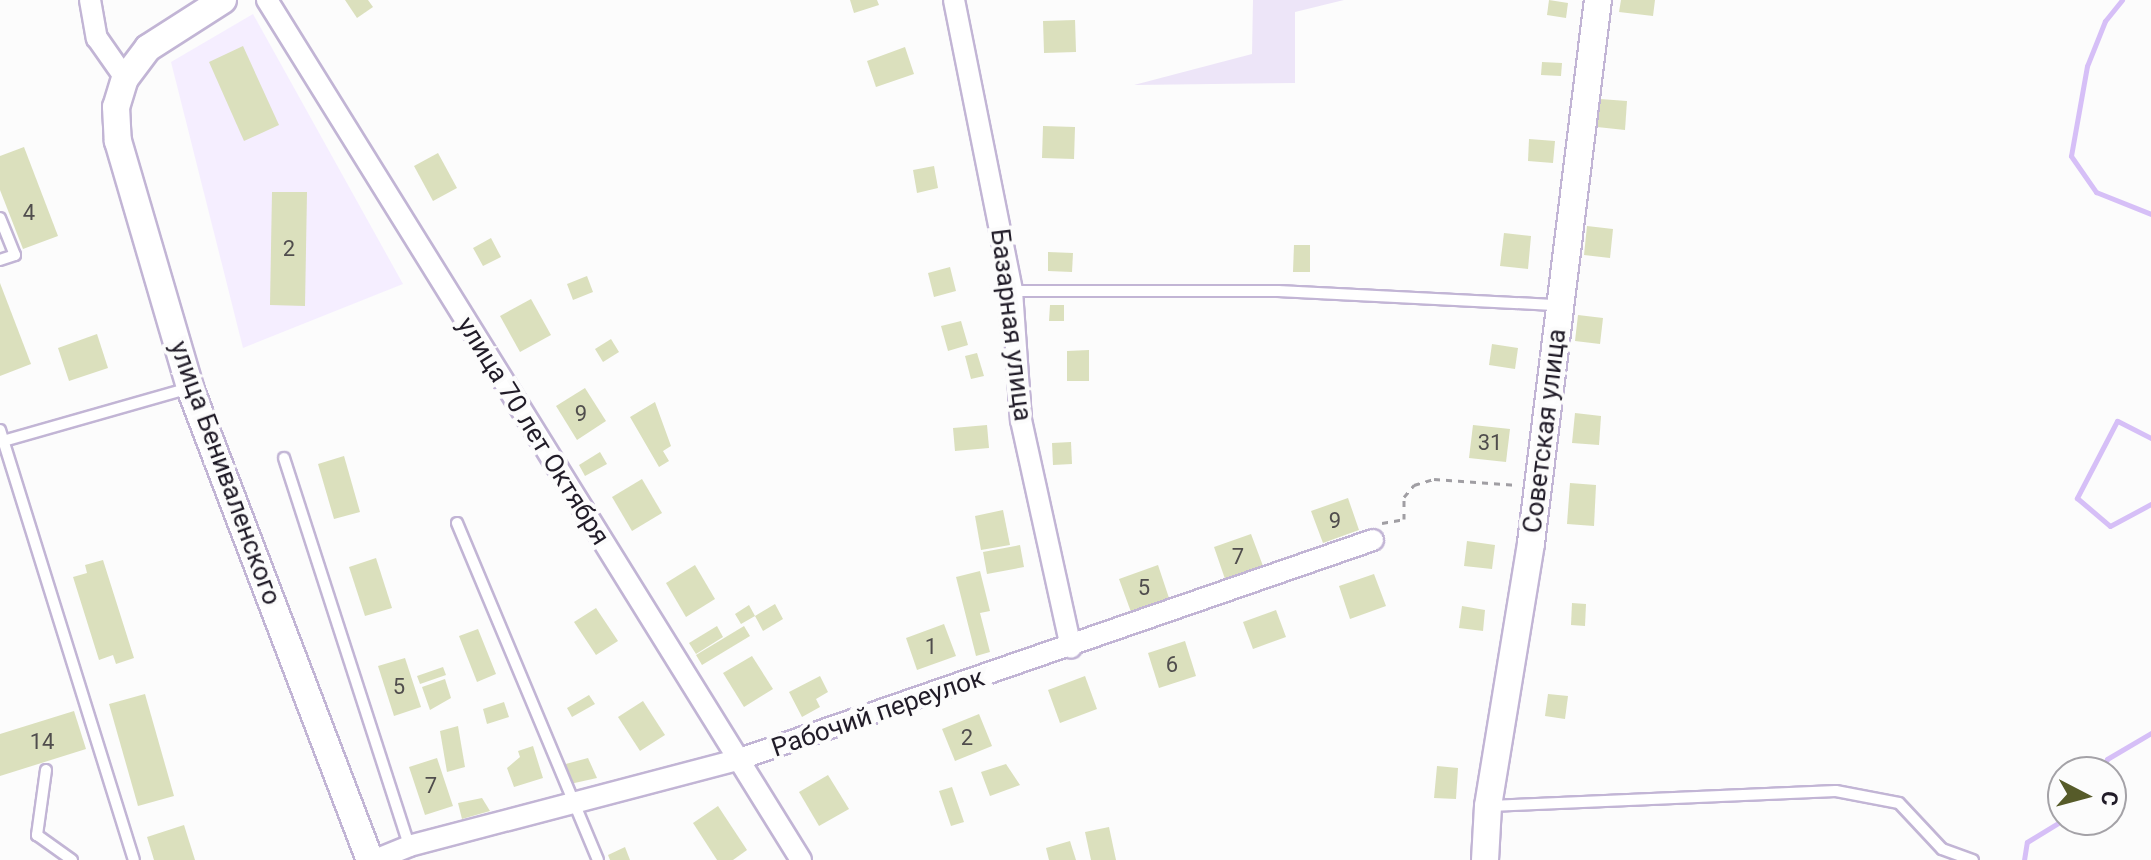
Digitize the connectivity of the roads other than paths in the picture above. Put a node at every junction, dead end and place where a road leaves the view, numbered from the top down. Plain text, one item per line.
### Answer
1 (90, 0) edge
2 (223, 0) edge
3 (267, 0) edge
4 (954, 0) edge
5 (1598, 0) edge
6 (125, 78) junction
7 (0, 218) edge
8 (0, 260) edge
9 (1012, 291) junction
10 (1561, 305) junction
11 (190, 388) junction
12 (1, 438) edge
13 (284, 458) dead end
14 (457, 523) dead end
15 (1373, 540) road end
16 (1071, 648) junction
17 (737, 760) junction
18 (46, 770) dead end
19 (574, 803) junction
20 (1488, 806) junction
21 (409, 846) junction
22 (72, 860) edge
23 (134, 860) edge
24 (372, 860) edge
25 (598, 860) edge
26 (801, 860) edge
27 (1485, 860) edge
28 (1973, 860) edge

1 - 6 street
2 - 6 street
3 - 17 street, улица 70 лет Октября
4 - 9 street, Базарная улица
5 - 10 street, Советская улица
6 - 11 street, улица Бениваленского
7 - 8 lane
9 - 10 lane
9 - 16 street, Базарная улица
10 - 20 street, Советская улица
11 - 12 lane
11 - 24 street, улица Бениваленского
12 - 23 lane
13 - 21 lane
14 - 19 lane
15 - 16 street, Рабочий переулок
16 - 17 street, Рабочий переулок
17 - 19 street, Рабочий переулок
17 - 26 street, улица 70 лет Октября
18 - 22 lane
19 - 21 street, Рабочий переулок
19 - 25 lane
20 - 27 street, Советская улица
20 - 28 lane
21 - 24 street, Рабочий переулок

